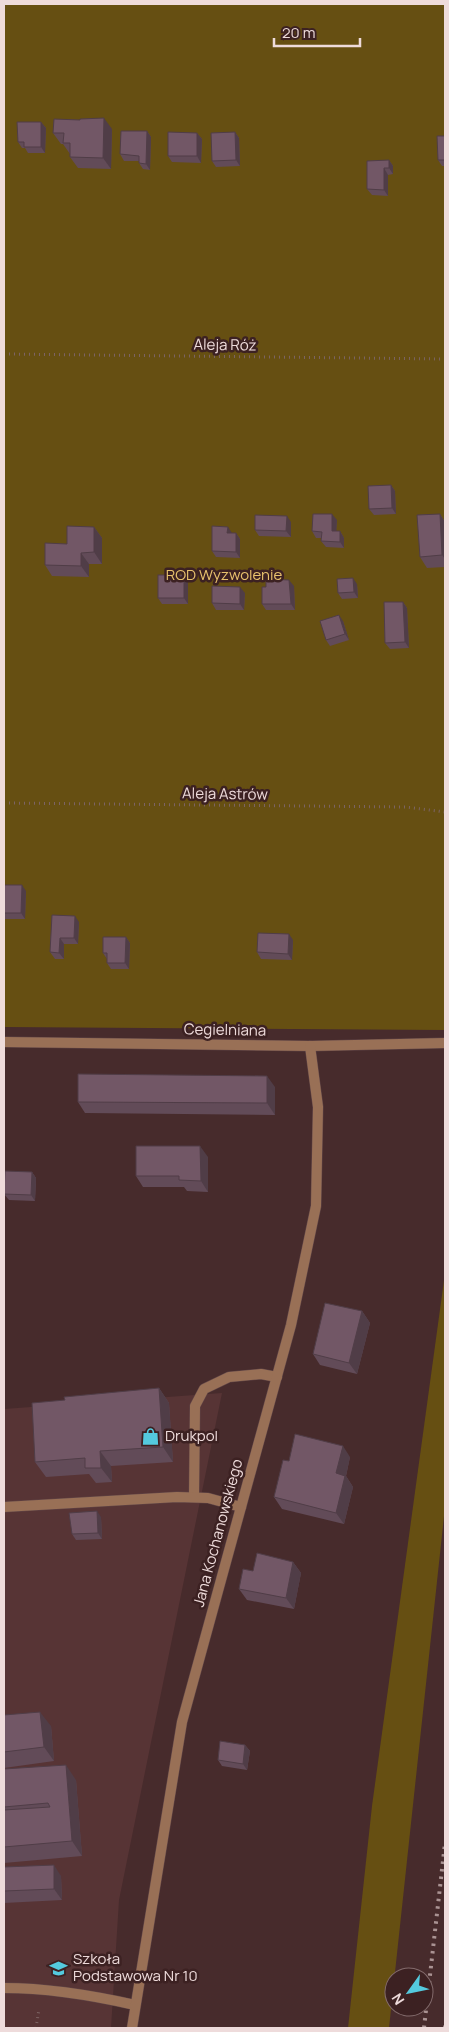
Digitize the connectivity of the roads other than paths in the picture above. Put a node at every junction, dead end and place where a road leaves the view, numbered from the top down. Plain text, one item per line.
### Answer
1 (4, 1042) edge
2 (445, 1043) edge
3 (310, 1046) junction
4 (277, 1377) junction
5 (194, 1498) junction
6 (4, 1507) edge
7 (241, 1507) junction
8 (4, 1988) edge
9 (136, 2005) junction
10 (132, 2028) edge

1 - 3 street, Cegielniana
2 - 3 street, Cegielniana
3 - 4 street, Jana Kochanowskiego
4 - 5 street
4 - 7 street, Jana Kochanowskiego
5 - 6 street
5 - 7 street
7 - 9 street, Jana Kochanowskiego
8 - 9 street
9 - 10 street, Jana Kochanowskiego

